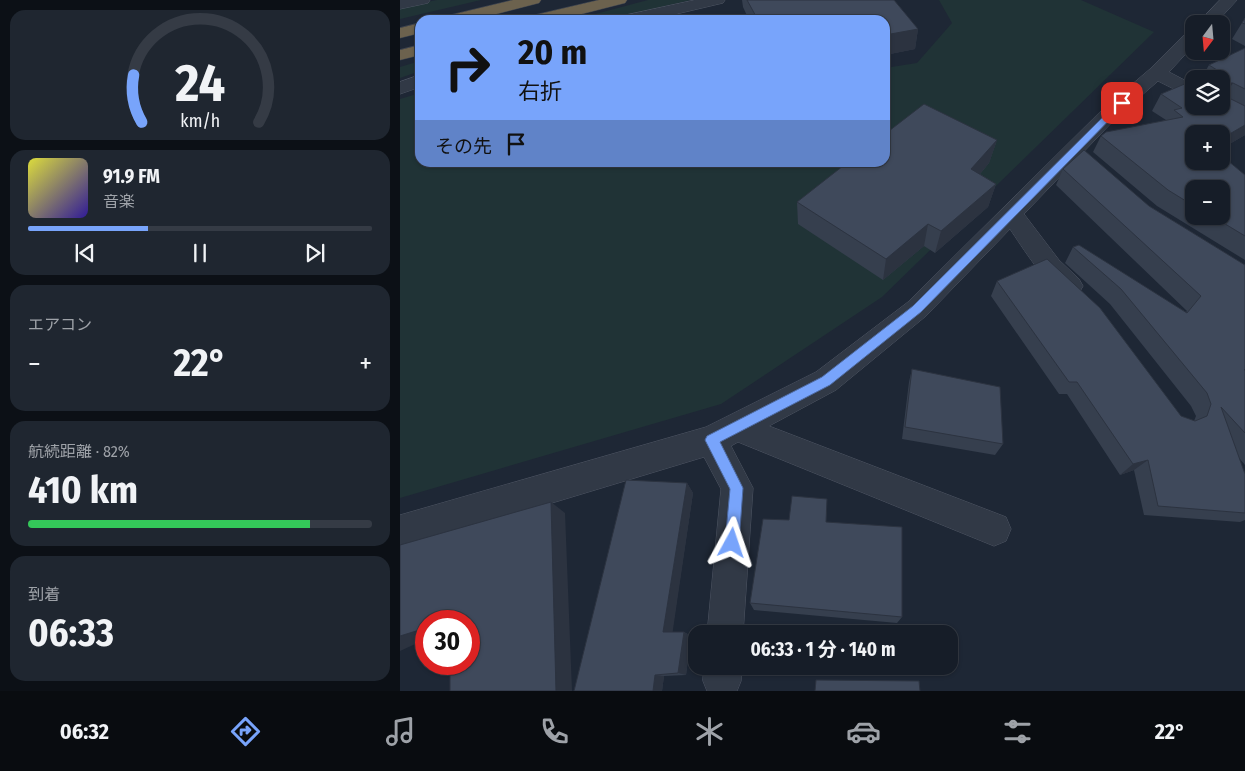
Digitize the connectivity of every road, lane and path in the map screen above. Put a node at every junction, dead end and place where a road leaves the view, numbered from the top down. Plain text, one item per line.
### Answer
1 (422, 0) edge
2 (533, 0) edge
3 (619, 0) edge
4 (717, 0) edge
5 (1229, 0) edge
6 (400, 4) edge
7 (473, 15) edge
8 (557, 15) edge
9 (650, 15) edge
10 (1214, 15) edge
11 (415, 29) edge
12 (400, 33) edge
13 (1185, 44) edge
14 (415, 51) edge
15 (400, 55) edge
16 (1157, 73) junction
17 (415, 83) edge
18 (400, 88) edge
19 (1185, 88) edge
20 (1011, 214) junction
21 (1085, 300) edge
22 (724, 434) junction
23 (994, 529) dead end
24 (400, 532) edge
25 (726, 625) edge

1 - 6 street
2 - 7 highway
3 - 8 highway
4 - 9 street
5 - 10 street
11 - 12 highway
13 - 16 street
14 - 15 highway
16 - 19 street
16 - 20 street
17 - 18 street
20 - 21 street
20 - 22 street
22 - 23 street
22 - 24 street
22 - 25 street

